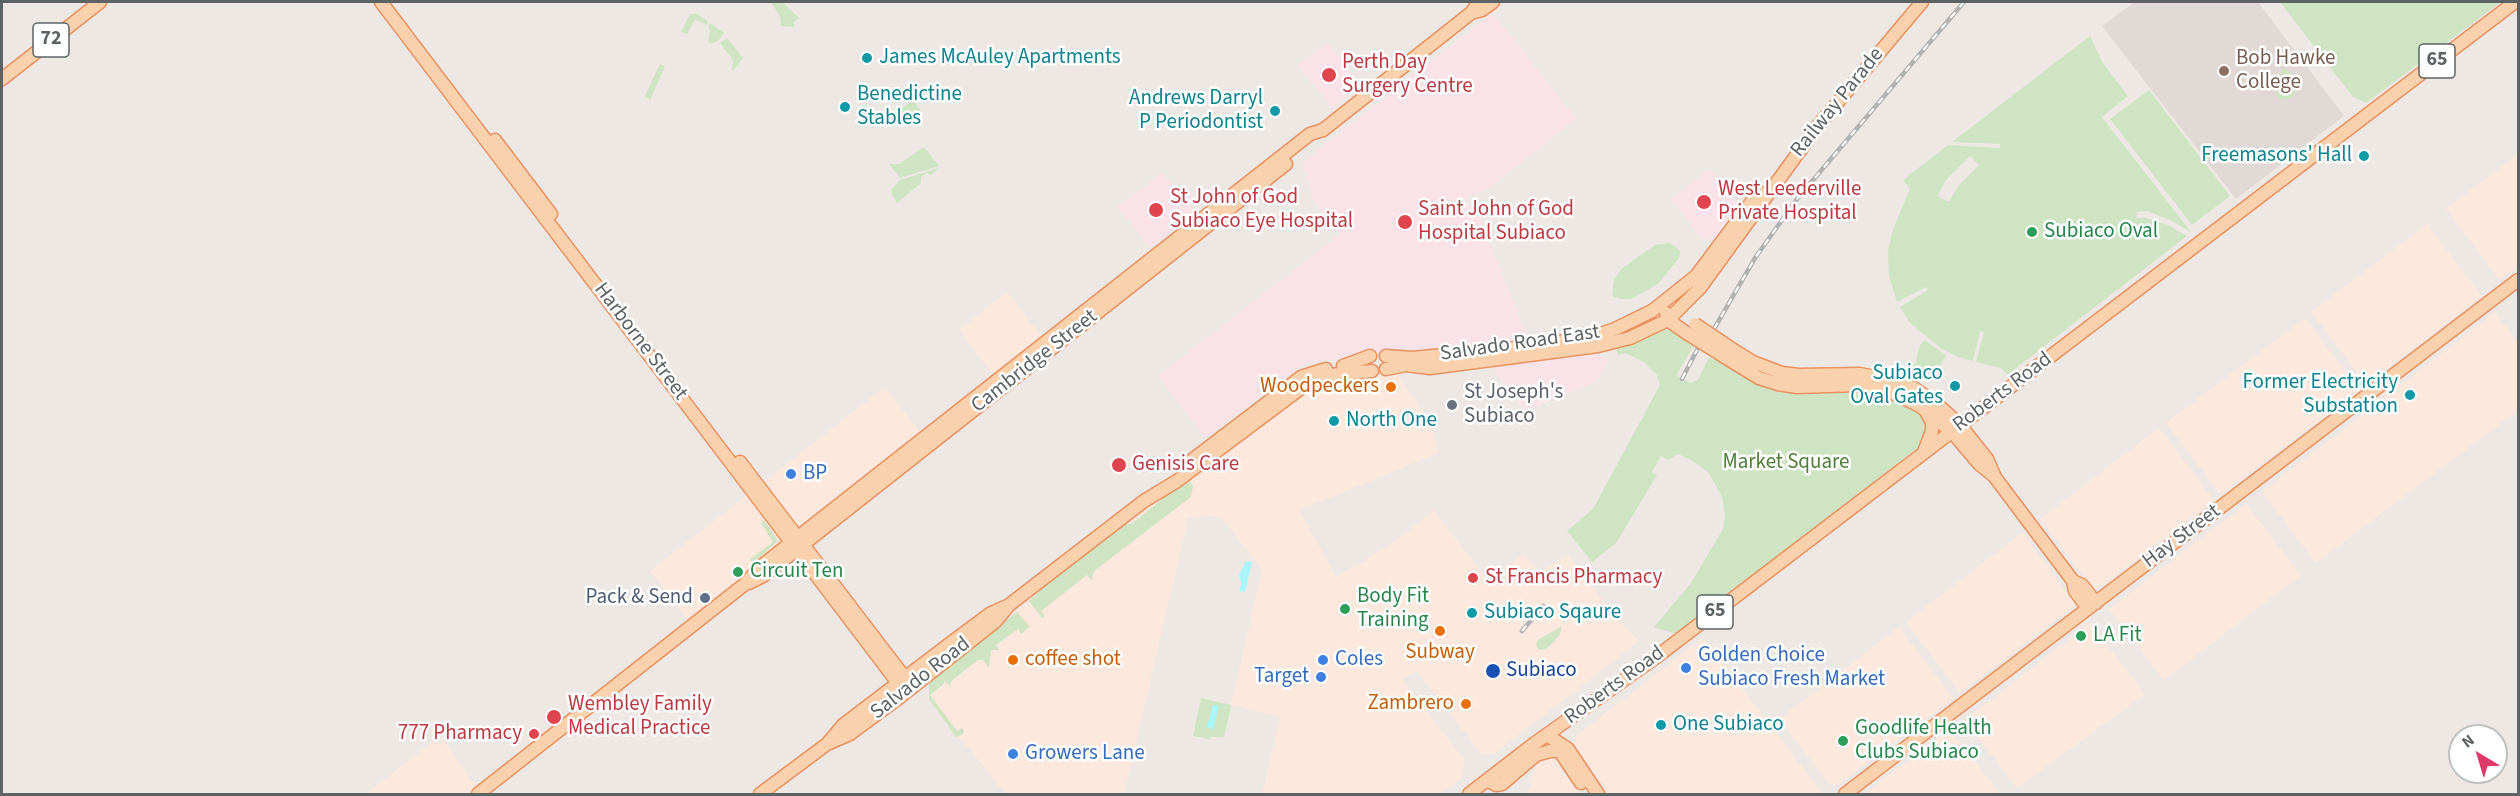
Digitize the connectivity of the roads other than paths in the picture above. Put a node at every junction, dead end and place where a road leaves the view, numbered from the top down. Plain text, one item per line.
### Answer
1 (100, 2) edge
2 (381, 2) edge
3 (390, 2) edge
4 (1479, 2) edge
5 (1493, 2) edge
6 (1912, 2) edge
7 (1922, 2) edge
8 (2515, 2) edge
9 (1471, 13) junction
10 (2, 79) edge
11 (1704, 266) joint
12 (2518, 280) edge
13 (1662, 304) junction
14 (1672, 316) junction
15 (1726, 352) junction
16 (1370, 357) junction
17 (1386, 362) junction
18 (1372, 370) junction
19 (1920, 406) junction
20 (1956, 429) junction
21 (1924, 453) junction
22 (1144, 501) junction
23 (797, 544) junction
24 (1008, 605) junction
25 (2092, 606) junction
26 (901, 681) junction
27 (1547, 735) junction
28 (827, 744) junction
29 (1560, 751) junction
30 (1487, 780) junction
31 (478, 795) edge
32 (760, 795) edge
33 (1469, 795) edge
34 (1590, 795) edge
35 (1598, 795) edge
36 (1845, 795) edge

1 - 10 main road, 72
2 - 23 main road, Harborne Street
3 - 23 main road, Harborne Street
4 - 9 main road, Cambridge Street
5 - 9 main road, Cambridge Street
6 - 11 main road, Railway Parade
7 - 14 main road, Railway Parade
8 - 20 main road, Roberts Road / 65
9 - 23 main road, Cambridge Street
11 - 13 main road, Salvado Road East
12 - 25 main road, Hay Street
13 - 14 main road
13 - 17 main road, Salvado Road East
14 - 15 main road, bridge
14 - 17 main road, Salvado Road East
15 - 19 main road
15 - 20 main road
16 - 17 main road
16 - 18 main road
16 - 22 main road
17 - 18 main road
18 - 22 main road
19 - 20 main road
19 - 21 main road
20 - 21 main road, Roberts Road / 65
20 - 25 main road
21 - 27 main road, Roberts Road / 65
22 - 24 main road, Salvado Road
23 - 26 main road, Harborne Street
23 - 31 main road, Cambridge Street
24 - 26 main road, Salvado Road
24 - 28 main road, Salvado Road
25 - 36 main road, Hay Street
26 - 28 main road, Salvado Road
27 - 29 main road
27 - 30 main road, Roberts Road / 65
27 - 35 main road
28 - 32 main road, Salvado Road
29 - 30 main road
29 - 34 main road
30 - 33 main road, Roberts Road

